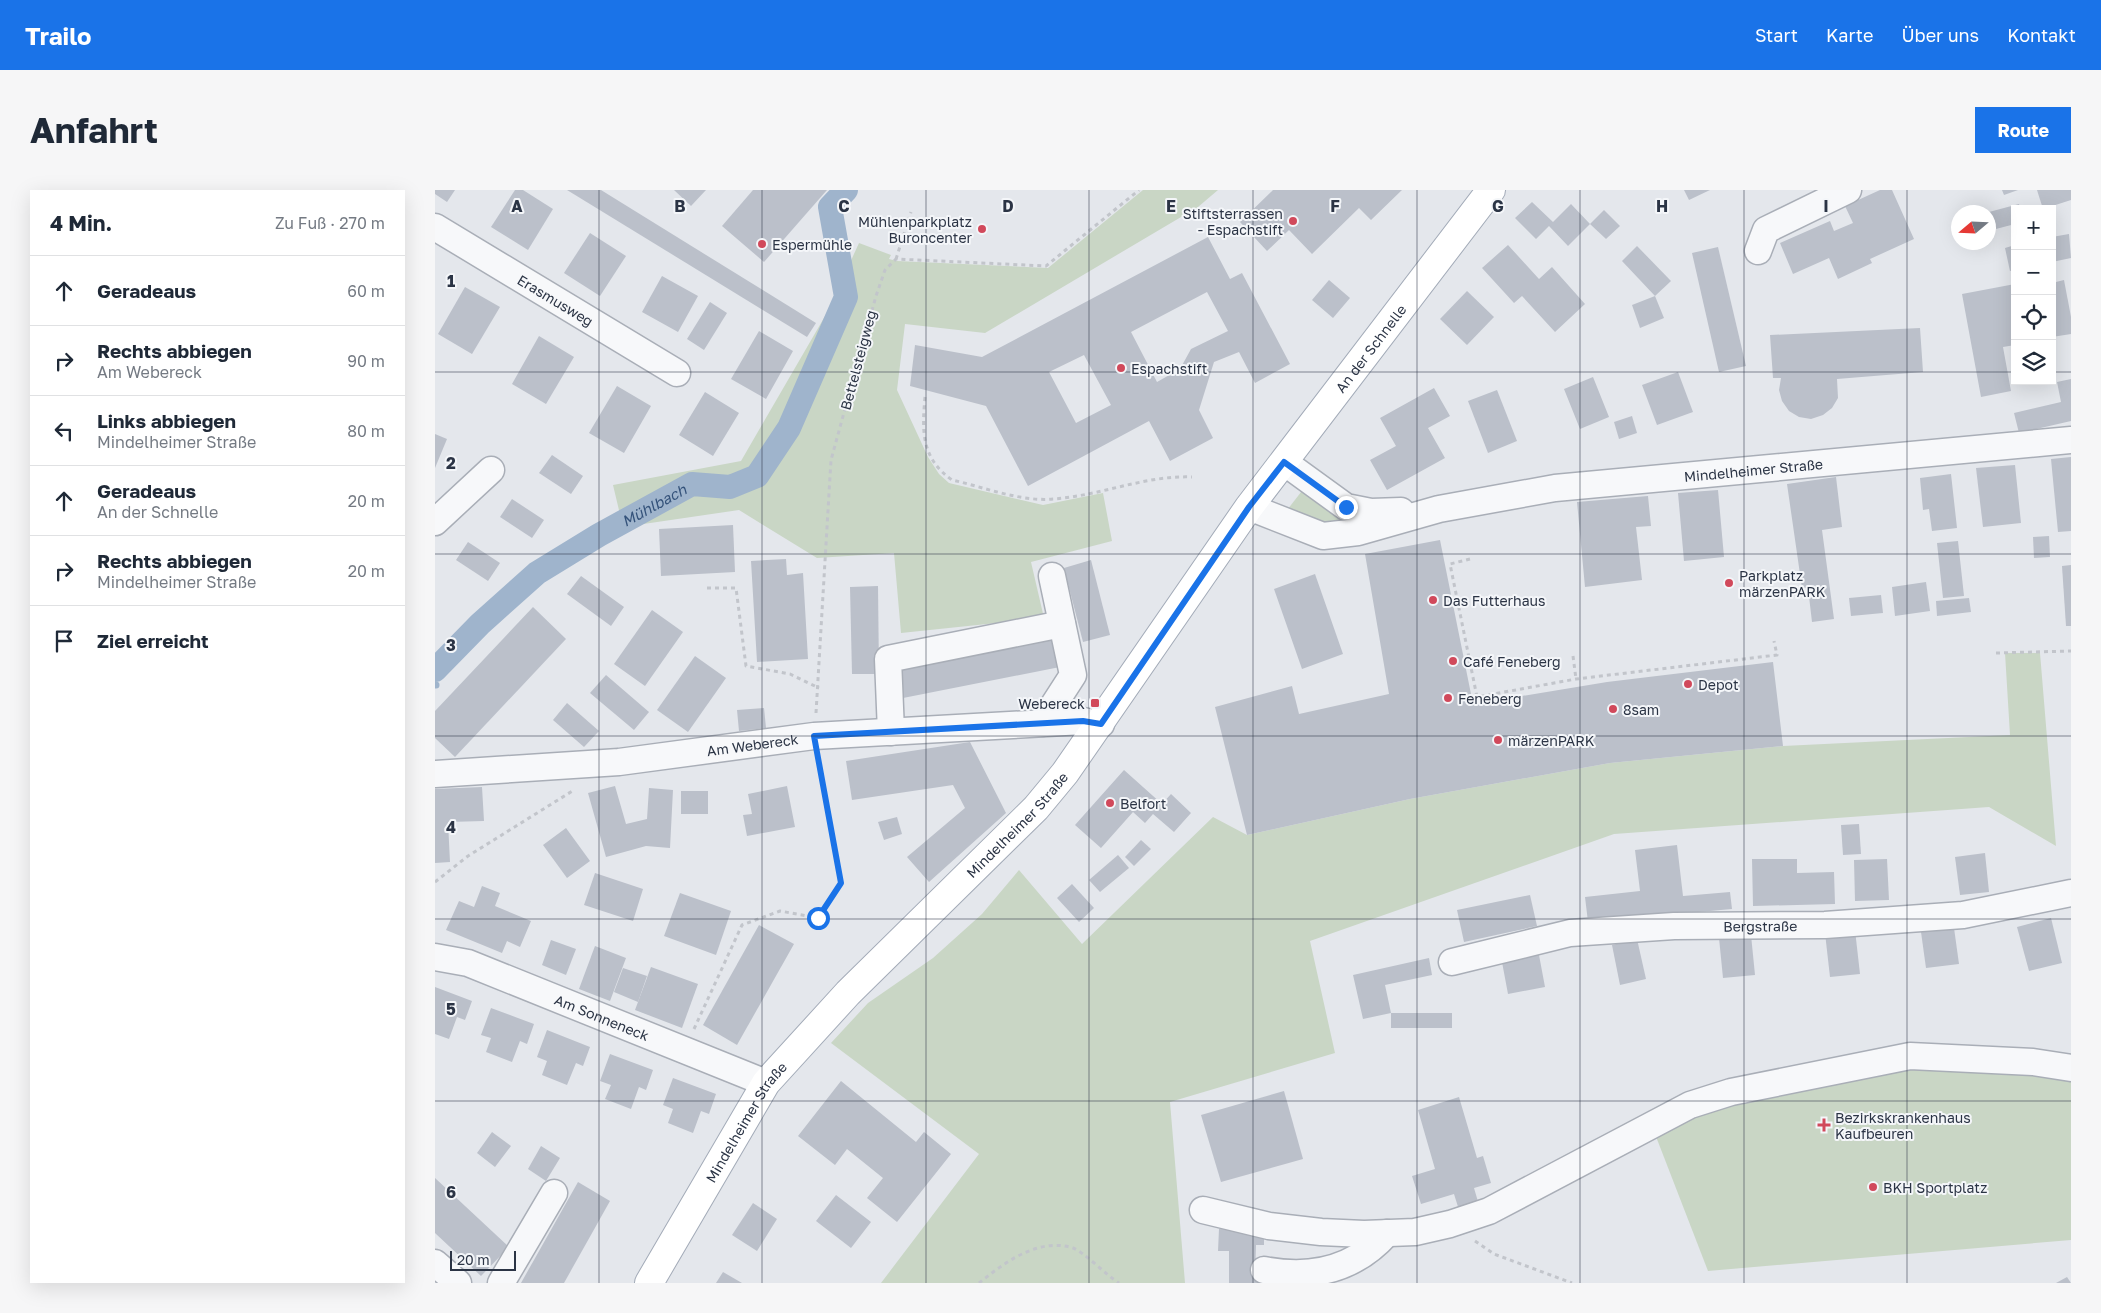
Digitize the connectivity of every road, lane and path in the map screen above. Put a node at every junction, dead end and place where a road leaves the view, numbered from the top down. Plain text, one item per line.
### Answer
1 (1139, 190) edge
2 (1491, 190) edge
3 (1848, 190) edge
4 (911, 212) dead end
5 (435, 227) edge
6 (1758, 251) dead end
7 (896, 259) junction
8 (677, 373) dead end
9 (925, 397) dead end
10 (2071, 440) edge
11 (1284, 462) junction
12 (491, 470) dead end
13 (1193, 477) dead end
14 (1249, 507) junction
15 (1439, 509) junction
16 (435, 522) edge
17 (1470, 559) dead end
18 (1052, 576) dead end
19 (707, 588) dead end
20 (1062, 624) junction
21 (1775, 641) dead end
22 (2071, 651) edge
23 (1996, 652) dead end
24 (1573, 656) dead end
25 (1576, 679) junction
26 (819, 688) junction
27 (1042, 723) junction
28 (1101, 724) junction
29 (891, 732) junction
30 (814, 736) junction
31 (435, 774) edge
32 (579, 787) dead end
33 (435, 882) edge
34 (2071, 893) edge
35 (435, 957) edge
36 (1453, 962) dead end
37 (684, 1051) junction
38 (2071, 1068) edge
39 (766, 1083) junction
40 (554, 1193) dead end
41 (1203, 1210) dead end
42 (1461, 1220) junction
43 (1387, 1233) junction
44 (435, 1263) edge
45 (1264, 1270) dead end
46 (458, 1283) edge
47 (501, 1283) edge
48 (649, 1283) edge
49 (979, 1283) edge
50 (1119, 1283) edge
51 (1572, 1283) edge

1 - 7 path
2 - 11 main road, An der Schnelle
3 - 6 street
4 - 7 path, Bettelsteigweg
5 - 8 street, Erasmusweg
7 - 26 path, Bettelsteigweg
9 - 13 path
10 - 15 street, Mindelheimer Straße
11 - 14 main road, An der Schnelle
11 - 15 street, Mindelheimer Straße
12 - 16 street
14 - 15 street, Mindelheimer Straße
14 - 28 main road, Mindelheimer Straße
17 - 25 path
18 - 20 street
19 - 26 path
20 - 27 street
20 - 29 street
21 - 25 path
22 - 23 path
24 - 25 path
26 - 30 path, Bettelsteigweg
27 - 28 street, Am Webereck
27 - 29 street, Am Webereck
28 - 39 main road, Mindelheimer Straße
29 - 30 street, Am Webereck
30 - 31 street, Am Webereck
30 - 37 path, Bettelsteigweg
32 - 33 path
34 - 36 street, Bergstraße
35 - 37 street, Am Sonneneck
37 - 39 street, Am Sonneneck
38 - 42 street
39 - 48 main road, Mindelheimer Straße
40 - 47 street
41 - 43 street
42 - 43 street
42 - 51 path
43 - 45 street
44 - 46 street
49 - 50 path

